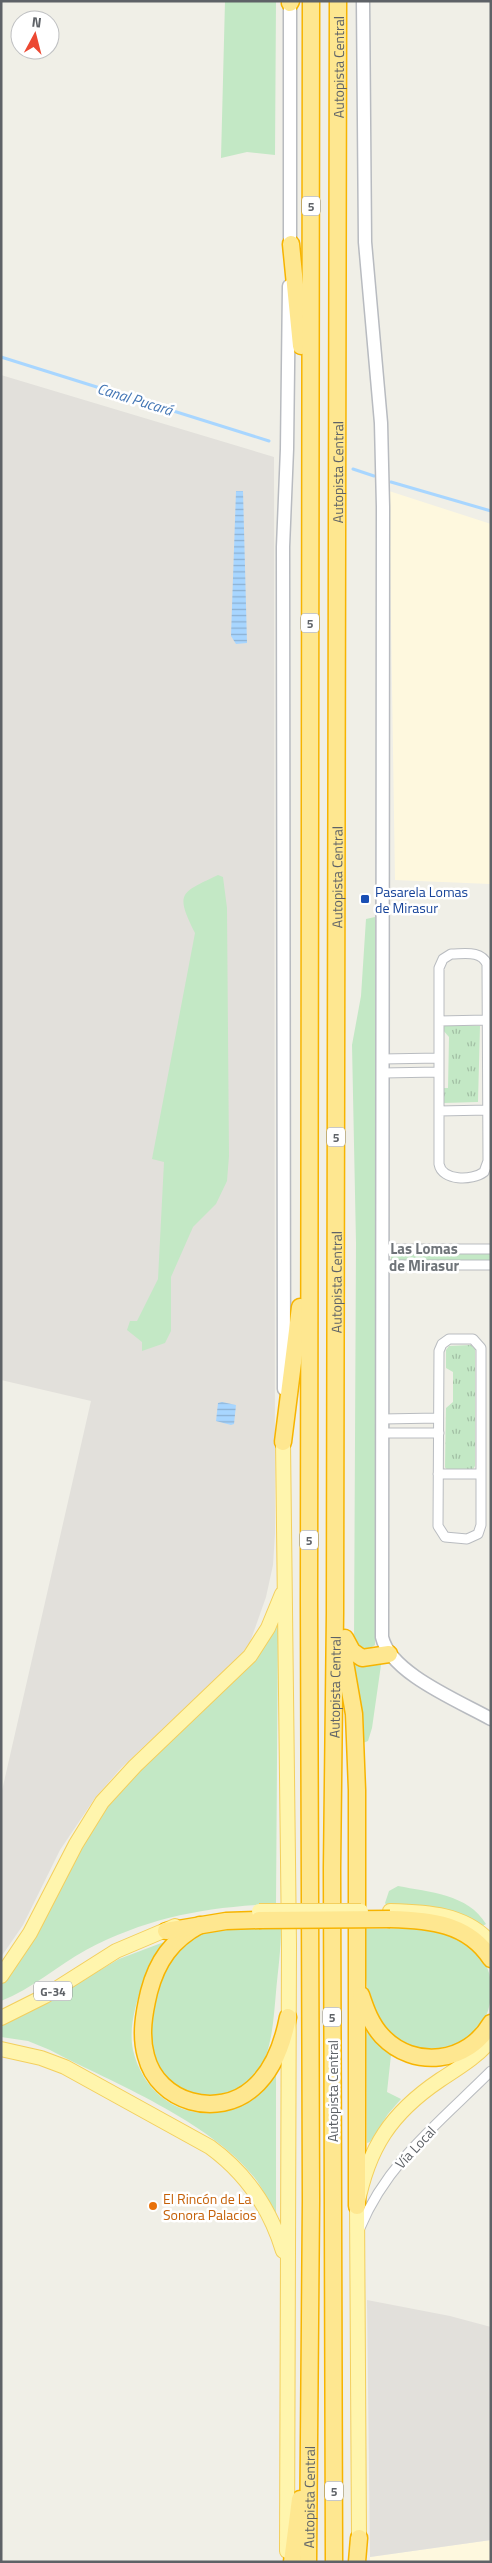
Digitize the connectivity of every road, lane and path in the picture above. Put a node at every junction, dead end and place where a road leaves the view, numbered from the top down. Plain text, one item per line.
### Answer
1 (311, 1) edge
2 (338, 1) edge
3 (363, 1) edge
4 (291, 2) edge
5 (291, 244) junction
6 (311, 412) junction
7 (487, 1020) junction
8 (439, 1021) junction
9 (382, 1058) junction
10 (439, 1058) junction
11 (439, 1072) junction
12 (382, 1073) junction
13 (488, 1110) junction
14 (439, 1111) junction
15 (310, 1212) junction
16 (383, 1248) junction
17 (491, 1249) edge
18 (491, 1265) edge
19 (382, 1266) junction
20 (438, 1418) junction
21 (382, 1419) junction
22 (382, 1433) junction
23 (439, 1433) junction
24 (283, 1442) junction
25 (438, 1474) junction
26 (481, 1474) junction
27 (285, 1581) junction
28 (335, 1614) junction
29 (389, 1654) junction
30 (491, 1719) edge
31 (259, 1915) junction
32 (390, 1915) junction
33 (200, 1925) junction
34 (166, 1931) junction
35 (491, 1943) edge
36 (491, 1959) edge
37 (1, 1976) edge
38 (358, 1981) junction
39 (288, 2017) junction
40 (1, 2018) edge
41 (491, 2023) edge
42 (491, 2040) edge
43 (1, 2049) edge
44 (491, 2071) edge
45 (357, 2206) junction
46 (357, 2235) junction
47 (288, 2266) junction
48 (308, 2435) junction
49 (359, 2538) joint
50 (287, 2562) edge
51 (292, 2562) edge
52 (308, 2562) edge
53 (334, 2562) edge
54 (358, 2562) edge

1 - 6 highway, Autopista Central / 5
2 - 28 highway, Autopista Central / 5
3 - 9 street
4 - 5 street
5 - 6 highway
5 - 24 street
6 - 15 highway, Autopista Central / 5
7 - 8 street
7 - 8 street
7 - 13 street
8 - 10 street
9 - 10 street
9 - 12 street
10 - 11 street
11 - 12 street
11 - 14 street
12 - 16 street
13 - 14 street
13 - 14 street
15 - 24 highway
15 - 48 highway, Autopista Central / 5
16 - 17 street
16 - 19 street
18 - 19 street
19 - 21 street
20 - 21 street
20 - 23 street
20 - 26 street
21 - 22 street
22 - 23 street
22 - 29 street
23 - 25 street
24 - 27 main road
25 - 26 street
25 - 26 street
27 - 37 main road
27 - 39 main road
28 - 29 highway
28 - 38 highway
28 - 53 highway, Autopista Central / 5
29 - 30 street
31 - 32 highway, bridge
31 - 33 highway
31 - 34 main road
32 - 35 main road
32 - 36 highway
33 - 34 highway
33 - 39 highway
34 - 40 main road, G-34
38 - 41 highway
38 - 45 highway
39 - 47 main road
42 - 45 main road
43 - 47 main road
44 - 46 street, Vía Local
45 - 46 main road
46 - 49 main road
47 - 50 main road
48 - 51 highway
48 - 52 highway, Autopista Central / 5
49 - 54 highway

